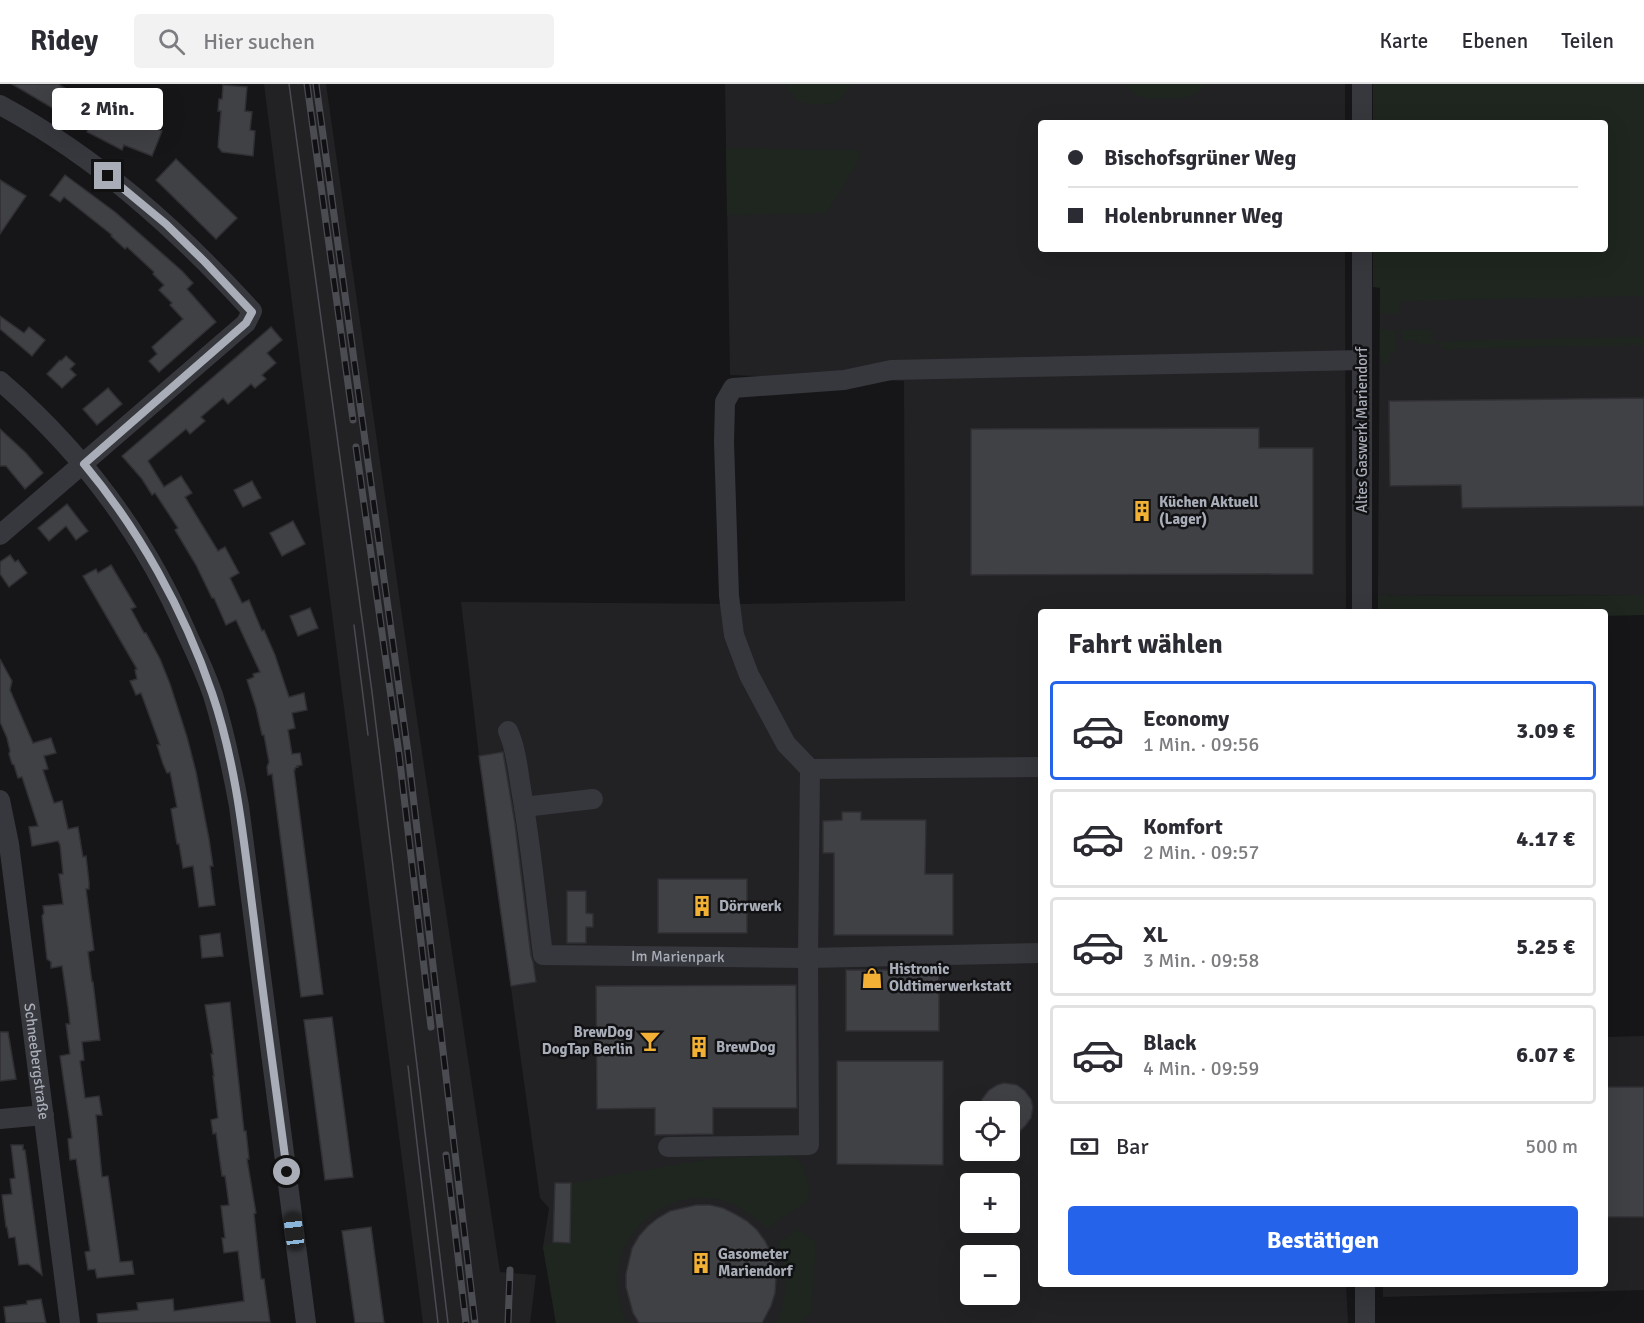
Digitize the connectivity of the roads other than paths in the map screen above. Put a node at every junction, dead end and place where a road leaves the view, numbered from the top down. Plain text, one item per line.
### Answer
1 (1362, 84) edge
2 (0, 105) edge
3 (1362, 120) edge
4 (1362, 252) edge
5 (1362, 360) junction
6 (0, 381) edge
7 (84, 464) junction
8 (0, 535) edge
9 (1362, 609) edge
10 (508, 731) dead end
11 (1038, 767) edge
12 (810, 769) junction
13 (593, 799) dead end
14 (0, 800) edge
15 (524, 807) junction
16 (1038, 953) edge
17 (808, 963) junction
18 (44, 1115) junction
19 (0, 1119) edge
20 (668, 1147) dead end
21 (1365, 1287) edge
22 (70, 1323) edge
23 (306, 1323) edge
24 (1365, 1323) edge

1 - 3 street
2 - 7 street
4 - 5 street, Altes Gaswerk Mariendorf
5 - 9 street, Altes Gaswerk Mariendorf
5 - 12 street
6 - 7 street
7 - 8 street
7 - 23 street
10 - 15 street, Im Marienpark
11 - 12 street
12 - 17 street
13 - 15 street
14 - 18 street, Schneebergstraße
15 - 17 street, Im Marienpark
16 - 17 street, Im Marienpark
17 - 20 street
18 - 19 street
18 - 22 street, Schneebergstraße
21 - 24 street

